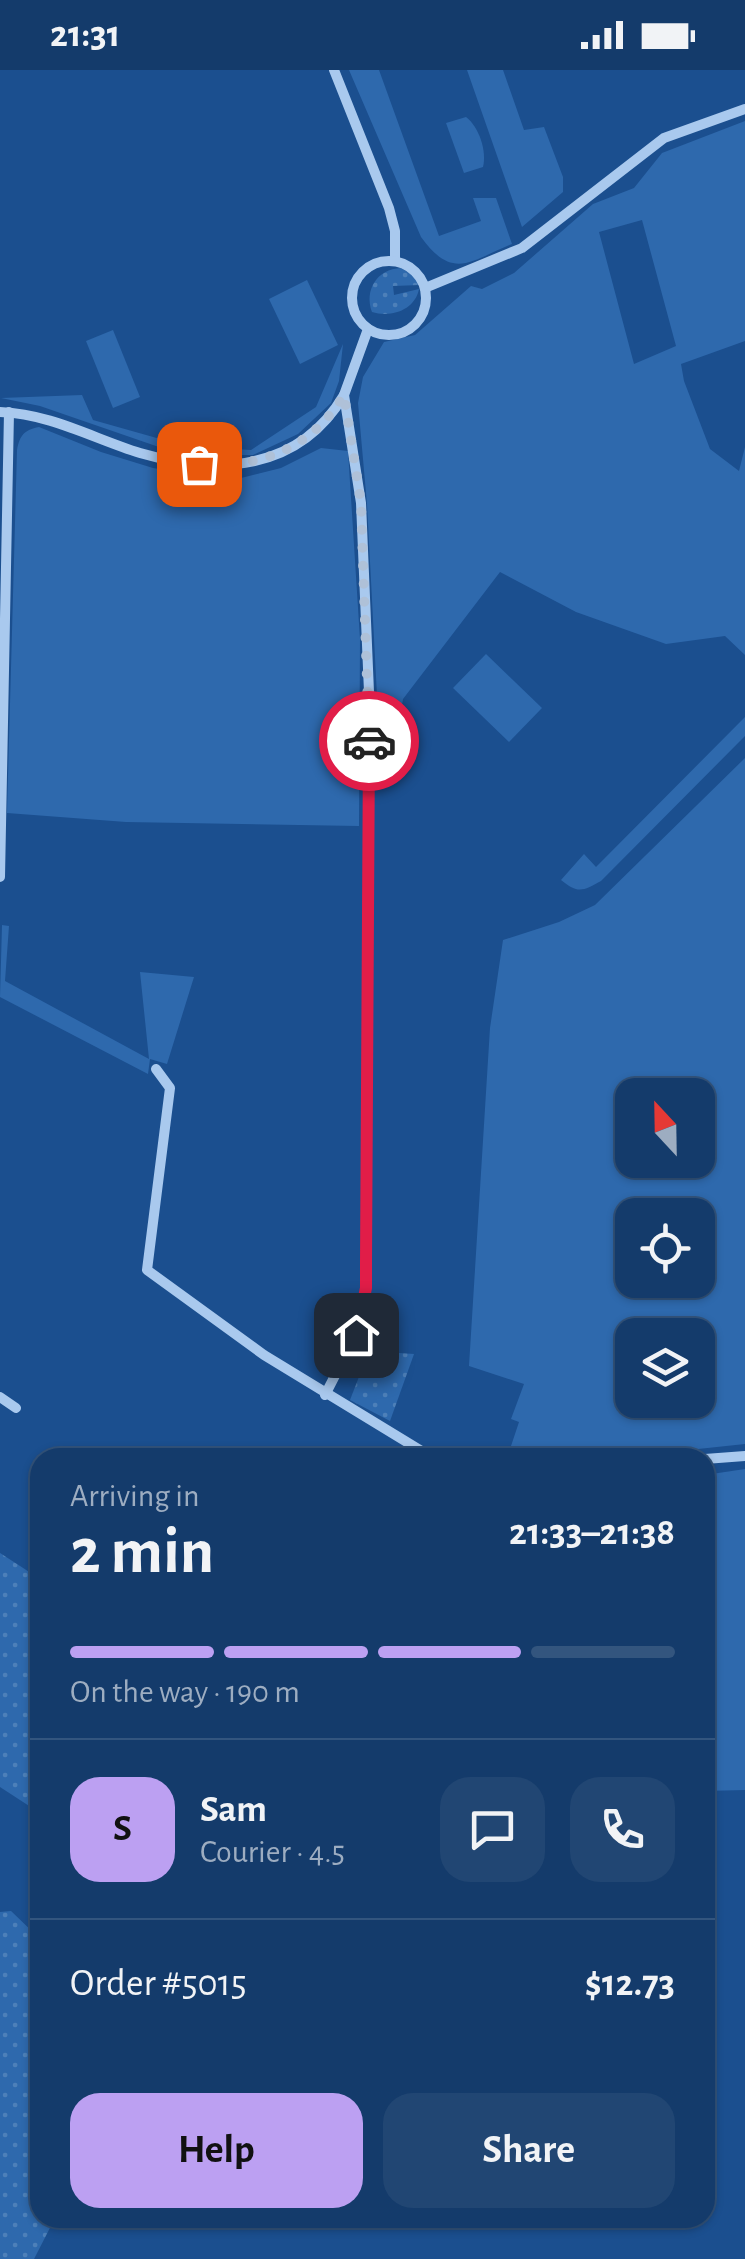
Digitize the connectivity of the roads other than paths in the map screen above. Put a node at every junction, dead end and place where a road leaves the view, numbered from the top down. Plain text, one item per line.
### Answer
1 (334, 70) edge
2 (745, 109) edge
3 (395, 261) junction
4 (425, 288) junction
5 (368, 329) junction
6 (344, 395) junction
7 (4, 412) edge
8 (0, 878) edge
9 (156, 1069) dead end
10 (325, 1395) junction
11 (0, 1398) edge
12 (16, 1408) dead end
13 (416, 1448) edge
14 (745, 1456) edge
15 (715, 1458) edge

1 - 3 street
2 - 4 street
3 - 4 street
3 - 5 street
4 - 5 street
5 - 6 street
6 - 7 street
6 - 10 street
7 - 8 street
9 - 10 street
10 - 13 street
11 - 12 street
14 - 15 street

